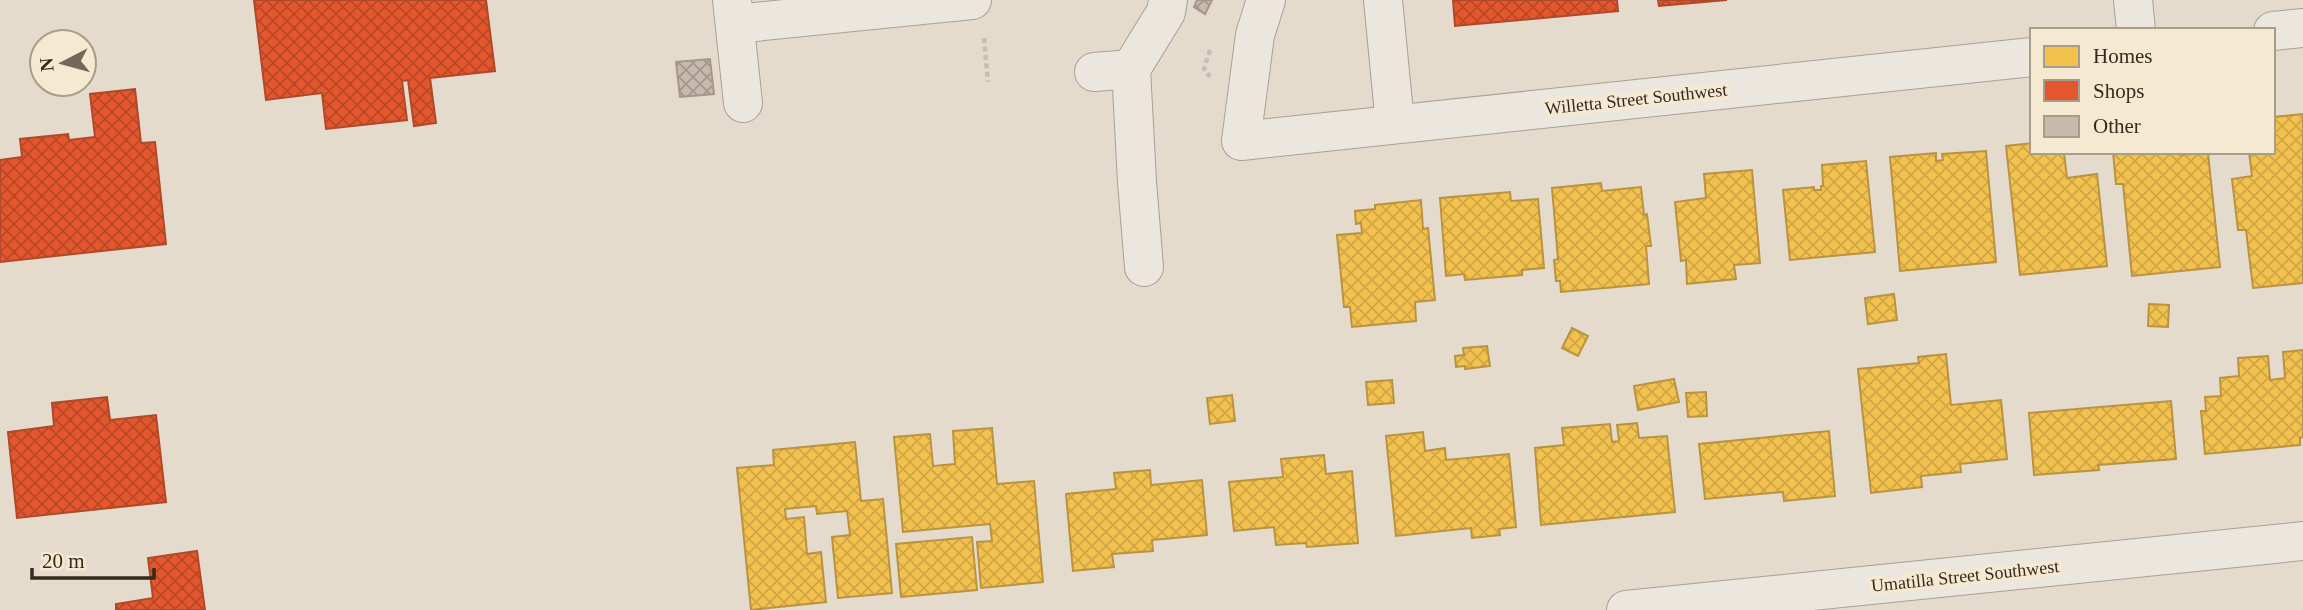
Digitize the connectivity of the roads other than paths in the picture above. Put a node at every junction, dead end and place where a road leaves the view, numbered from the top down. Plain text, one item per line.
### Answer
1 (1168, 0) edge
2 (1266, 0) edge
3 (1384, 0) edge
4 (2133, 0) edge
5 (734, 12) edge
6 (978, 17) edge
7 (2136, 28) edge
8 (2303, 28) edge
9 (2275, 32) edge
10 (2030, 57) edge
11 (743, 103) dead end
12 (1395, 124) junction
13 (1144, 267) dead end
14 (2303, 541) edge
15 (1922, 596) edge
16 (1635, 610) edge

1 - 13 street
2 - 12 street, Willetta Street Southwest
3 - 12 street
4 - 7 street
5 - 6 street
5 - 11 street
8 - 9 street
10 - 12 street, Willetta Street Southwest
14 - 15 street, Umatilla Street Southwest
15 - 16 street, Umatilla Street Southwest

